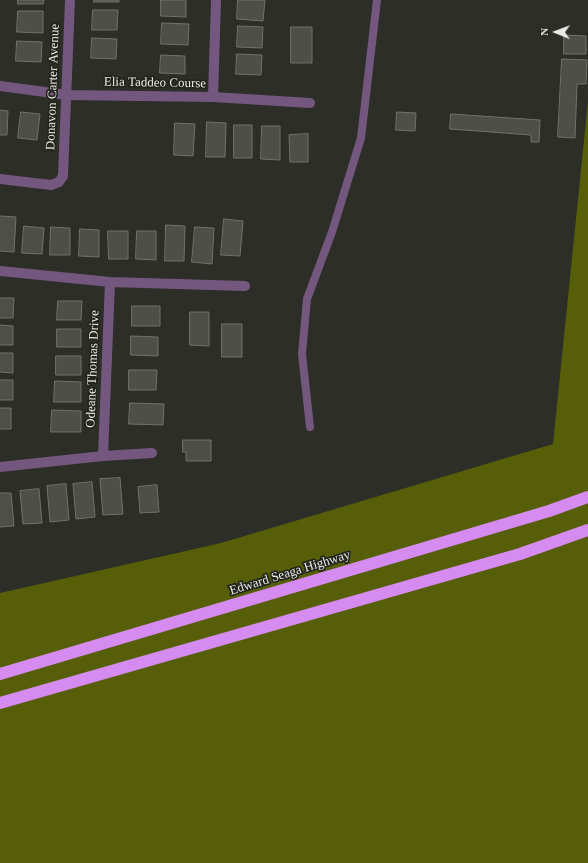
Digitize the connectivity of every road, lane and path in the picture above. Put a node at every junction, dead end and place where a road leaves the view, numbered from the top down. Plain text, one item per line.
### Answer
1 (70, 0) edge
2 (216, 0) edge
3 (377, 0) edge
4 (0, 86) edge
5 (67, 95) junction
6 (213, 97) junction
7 (310, 103) dead end
8 (0, 179) edge
9 (0, 271) edge
10 (110, 282) junction
11 (245, 286) dead end
12 (310, 427) dead end
13 (152, 453) dead end
14 (103, 456) junction
15 (0, 467) edge
16 (588, 497) edge
17 (588, 530) edge
18 (0, 674) edge
19 (0, 703) edge

1 - 5 street, Donavon Carter Avenue
2 - 6 street
3 - 12 lane
4 - 5 street, Elia Taddeo Course
5 - 6 street, Elia Taddeo Course
5 - 8 street, Donavon Carter Avenue
6 - 7 street, Elia Taddeo Course
9 - 10 street
10 - 11 street
10 - 14 street, Odeane Thomas Drive
13 - 14 street
14 - 15 street
16 - 18 highway, Edward Seaga Highway
17 - 19 highway

